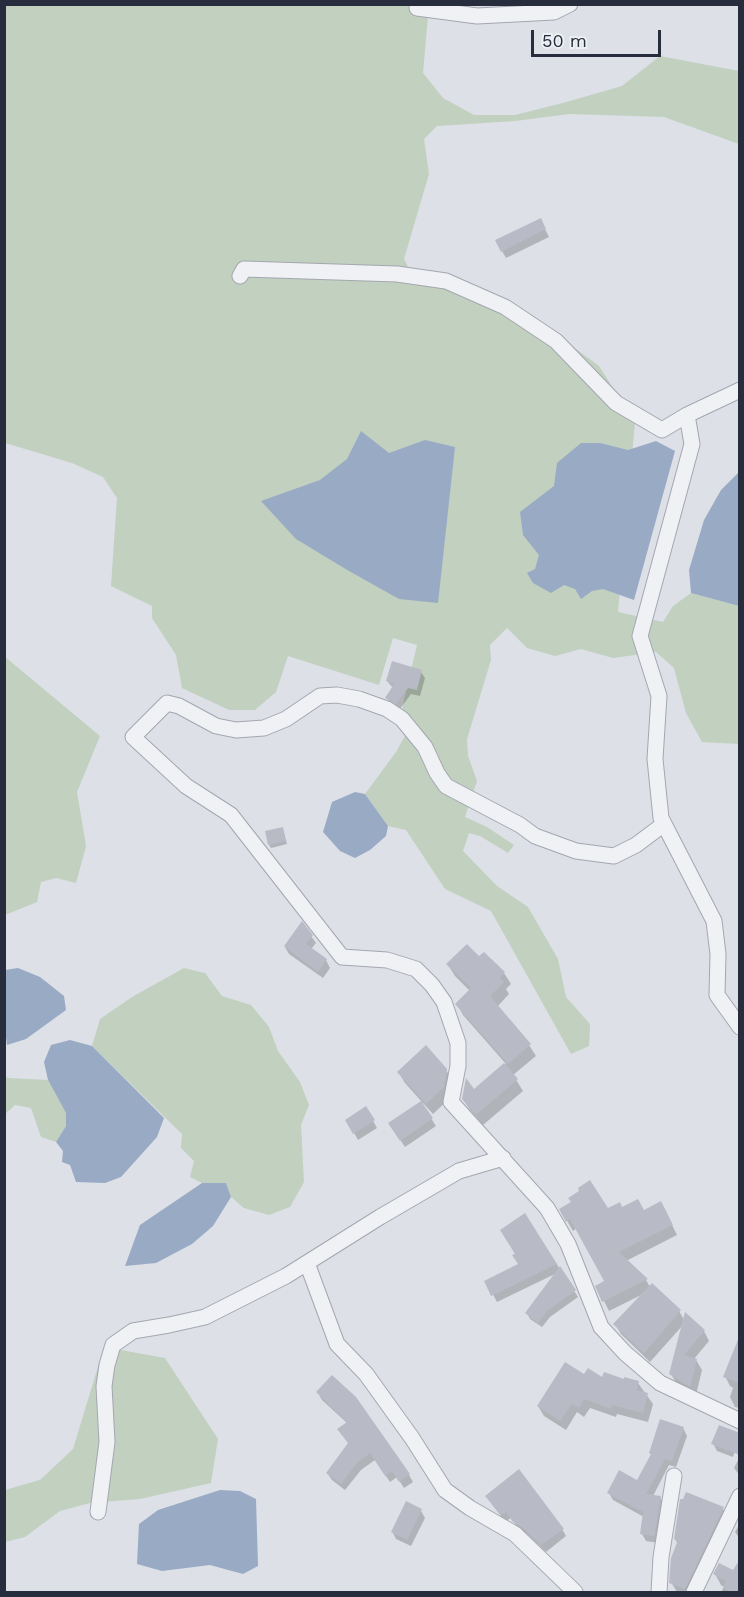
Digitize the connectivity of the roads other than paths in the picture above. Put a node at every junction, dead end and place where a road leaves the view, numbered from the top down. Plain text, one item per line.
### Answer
1 (570, 4) edge
2 (417, 8) dead end
3 (240, 276) dead end
4 (740, 390) edge
5 (687, 415) junction
6 (664, 824) junction
7 (740, 1027) edge
8 (503, 1158) junction
9 (307, 1263) junction
10 (740, 1421) edge
11 (674, 1476) dead end
12 (740, 1496) edge
13 (98, 1512) dead end
14 (575, 1593) edge
15 (659, 1593) edge
16 (694, 1593) edge

1 - 2 street
3 - 5 street
4 - 5 street
5 - 6 street
6 - 7 street
6 - 8 street
8 - 9 street
8 - 10 street
9 - 13 street
9 - 14 street
11 - 15 street
12 - 16 street

